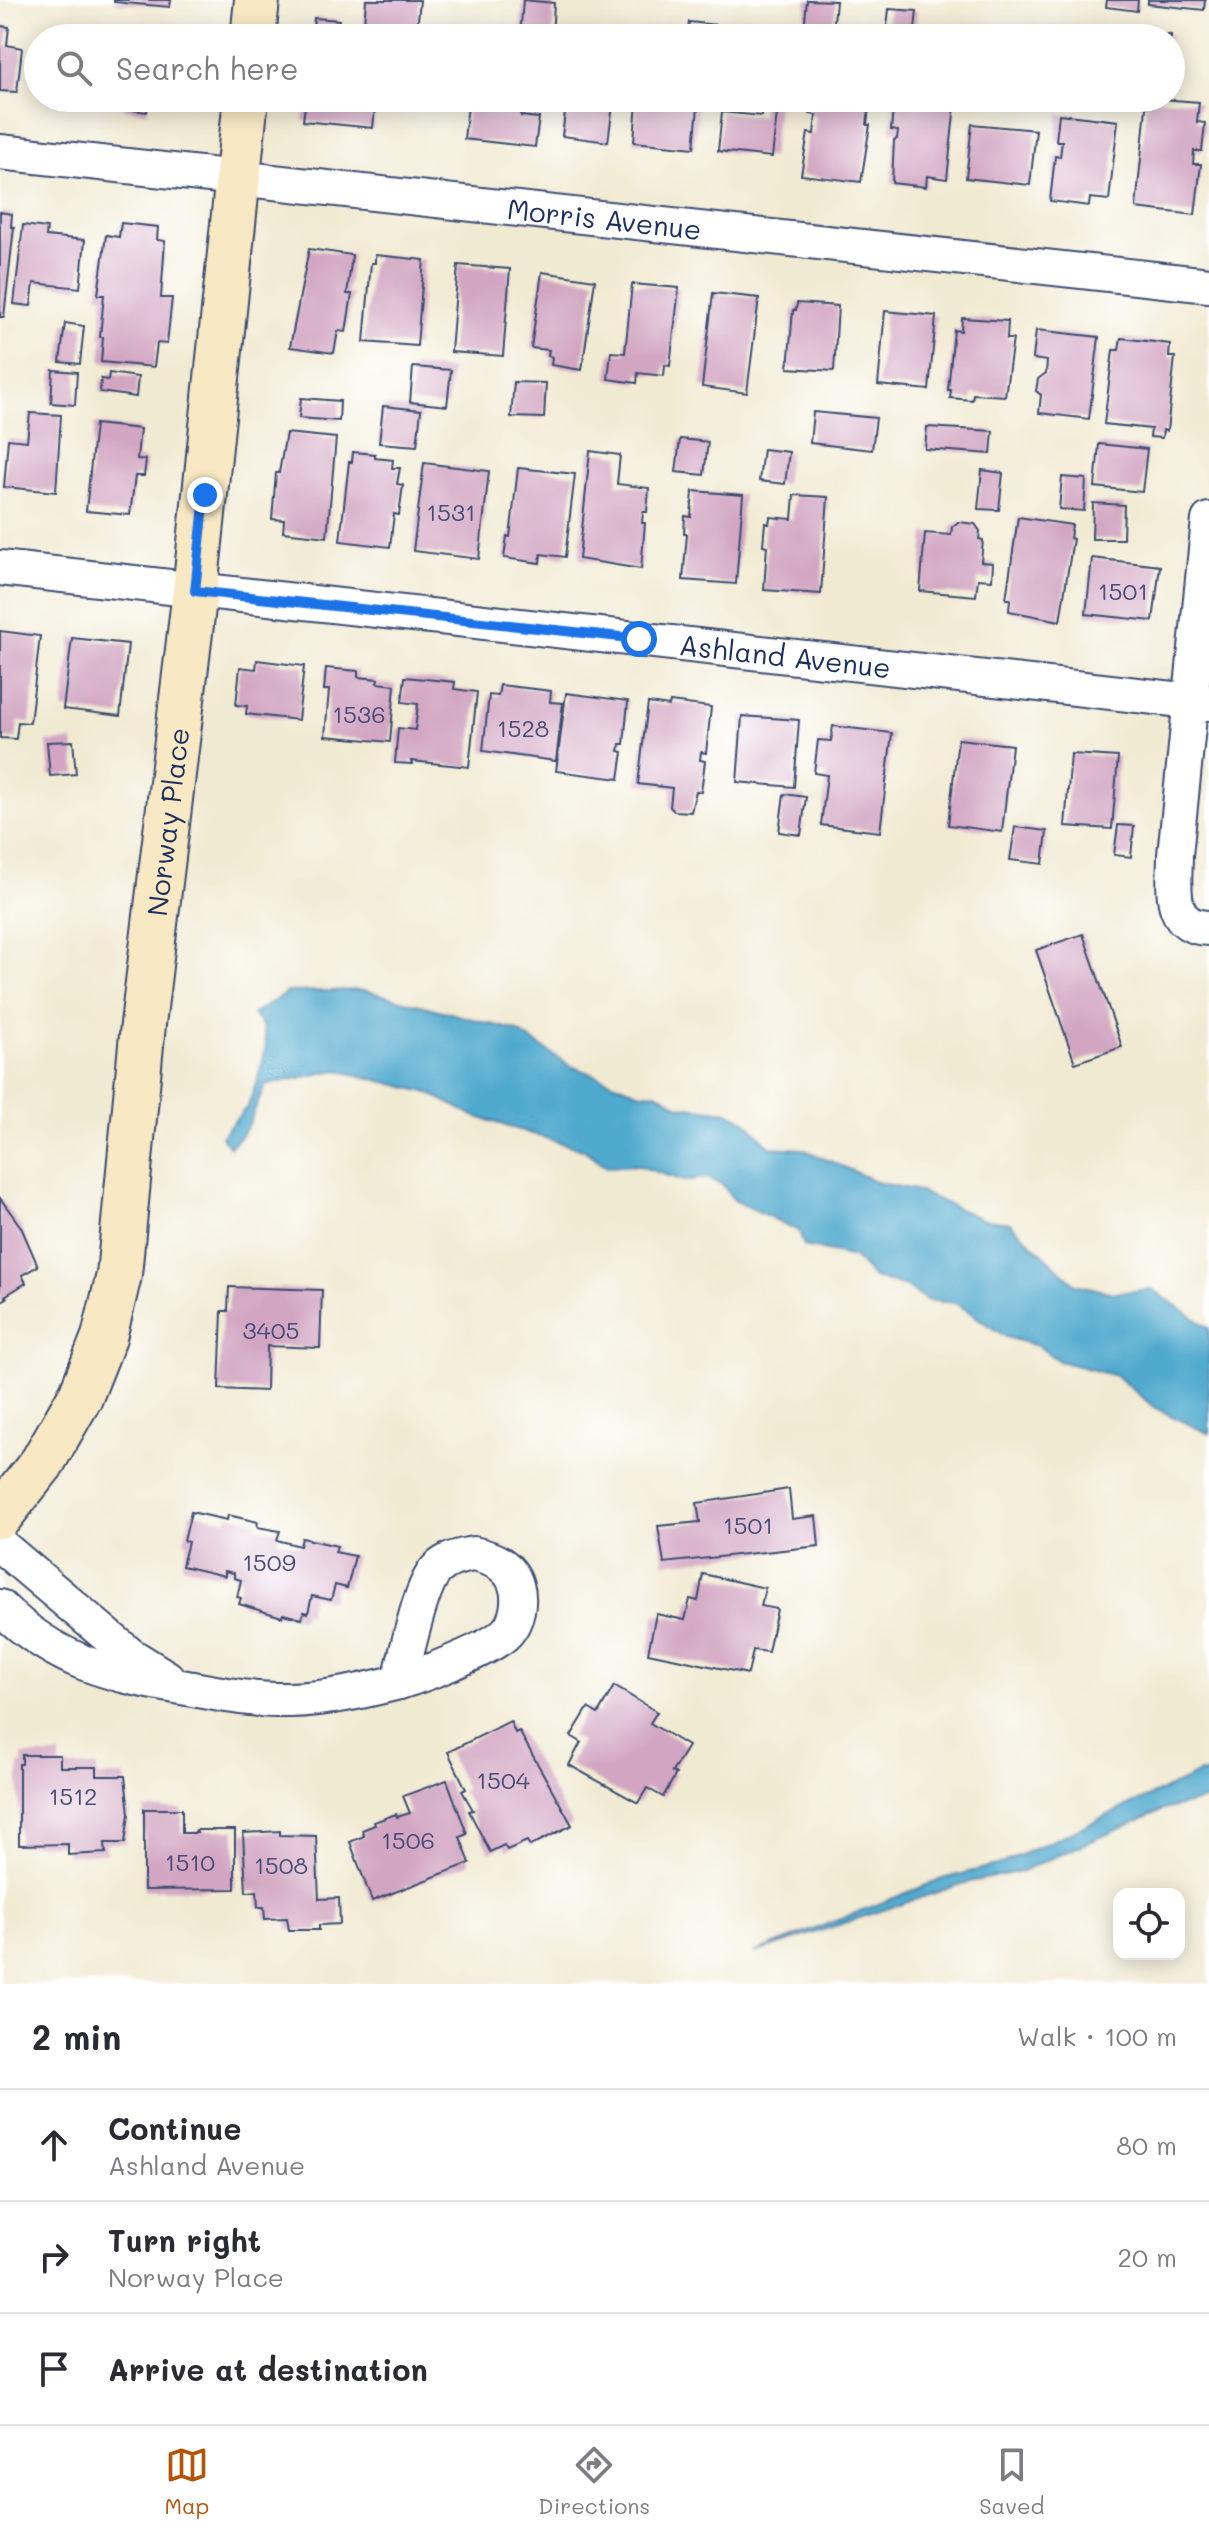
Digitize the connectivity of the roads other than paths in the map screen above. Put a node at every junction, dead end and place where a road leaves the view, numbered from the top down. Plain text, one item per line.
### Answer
1 (257, 0) edge
2 (254, 24) edge
3 (245, 112) edge
4 (0, 152) edge
5 (238, 178) junction
6 (1209, 285) edge
7 (1209, 520) edge
8 (0, 568) edge
9 (195, 591) junction
10 (1200, 702) edge
11 (1209, 928) edge
12 (0, 1516) edge
13 (0, 1545) edge
14 (0, 1607) edge
15 (399, 1682) dead end
16 (185, 1688) junction

1 - 2 street
3 - 5 street, Norway Place
4 - 5 street, Morris Avenue
5 - 6 street, Morris Avenue
5 - 9 street, Norway Place
7 - 10 street
8 - 9 street, Ashland Avenue
9 - 10 street, Ashland Avenue
9 - 12 street, Norway Place
10 - 11 street
13 - 16 street
14 - 16 street
15 - 16 street

